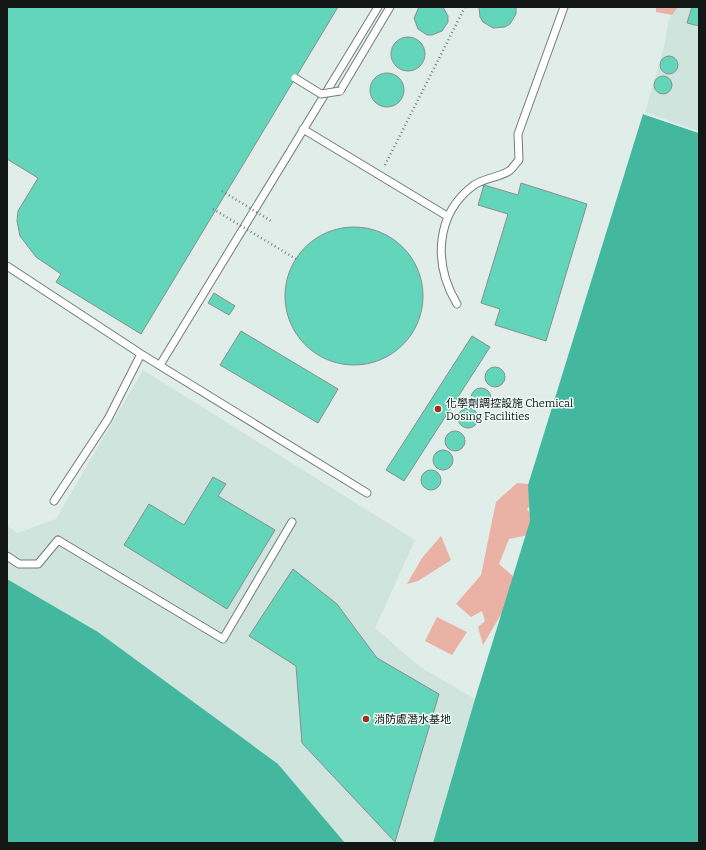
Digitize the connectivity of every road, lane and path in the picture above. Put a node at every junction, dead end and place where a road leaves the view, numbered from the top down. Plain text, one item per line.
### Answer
1 (378, 7) edge
2 (390, 7) edge
3 (465, 7) edge
4 (564, 7) edge
5 (295, 78) dead end
6 (303, 129) junction
7 (380, 175) junction
8 (222, 191) dead end
9 (213, 209) dead end
10 (447, 216) junction
11 (271, 221) dead end
12 (296, 259) dead end
13 (7, 266) edge
14 (457, 304) dead end
15 (141, 354) junction
16 (160, 366) junction
17 (367, 493) dead end
18 (54, 501) dead end
19 (292, 522) dead end
20 (7, 556) edge

1 - 6 lane
2 - 5 lane, bridge
3 - 7 path
4 - 10 lane
6 - 7 lane
6 - 16 lane
7 - 10 lane
8 - 11 path, bridge
9 - 12 path, bridge
10 - 14 lane
13 - 15 lane
15 - 16 lane
15 - 18 lane
16 - 17 lane
19 - 20 lane

